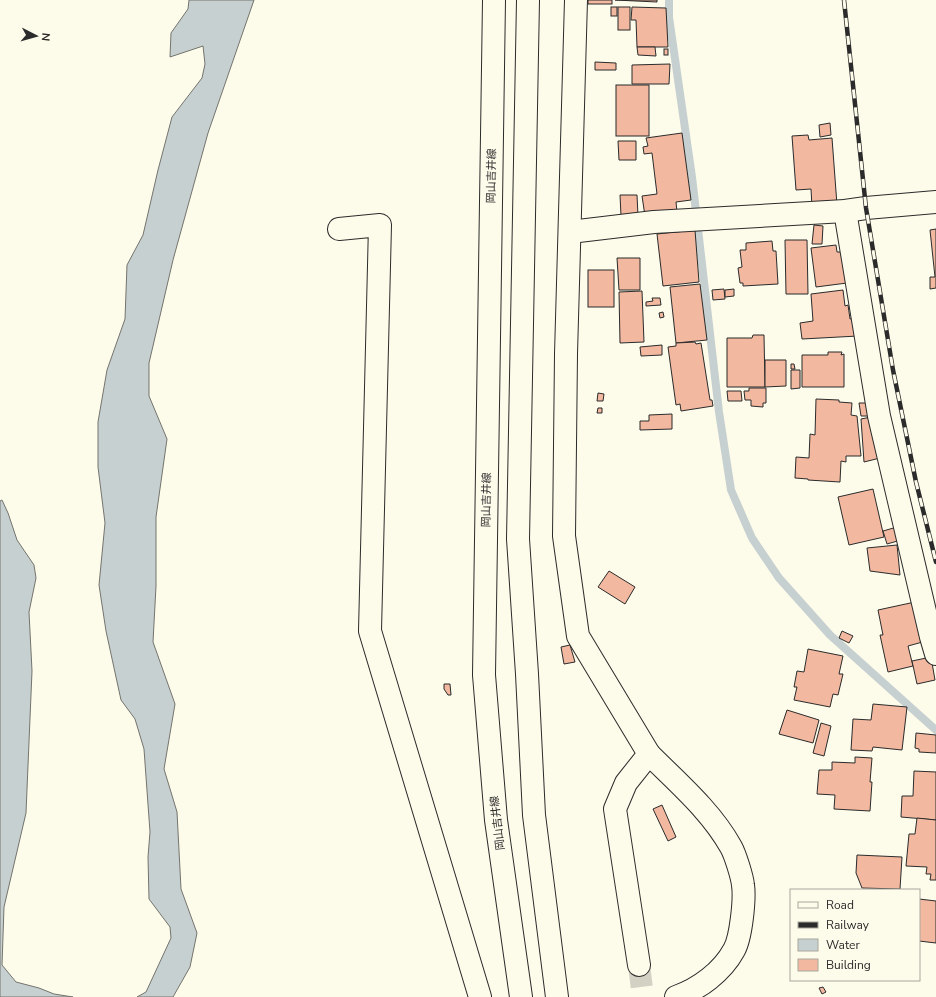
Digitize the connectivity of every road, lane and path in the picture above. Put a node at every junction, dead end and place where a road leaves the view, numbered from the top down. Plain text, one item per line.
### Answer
1 (494, 0) edge
2 (528, 0) edge
3 (576, 0) edge
4 (936, 202) edge
5 (845, 212) junction
6 (339, 229) dead end
7 (570, 232) junction
8 (936, 654) edge
9 (649, 754) junction
10 (639, 965) tunnel mouth
11 (480, 997) edge
12 (521, 997) edge
13 (557, 997) edge
14 (676, 997) edge

1 - 12 street, 岡山吉井線
2 - 13 street
3 - 7 street
4 - 5 street
5 - 7 street
5 - 8 street
6 - 11 street
7 - 9 street
9 - 10 street
9 - 14 street

